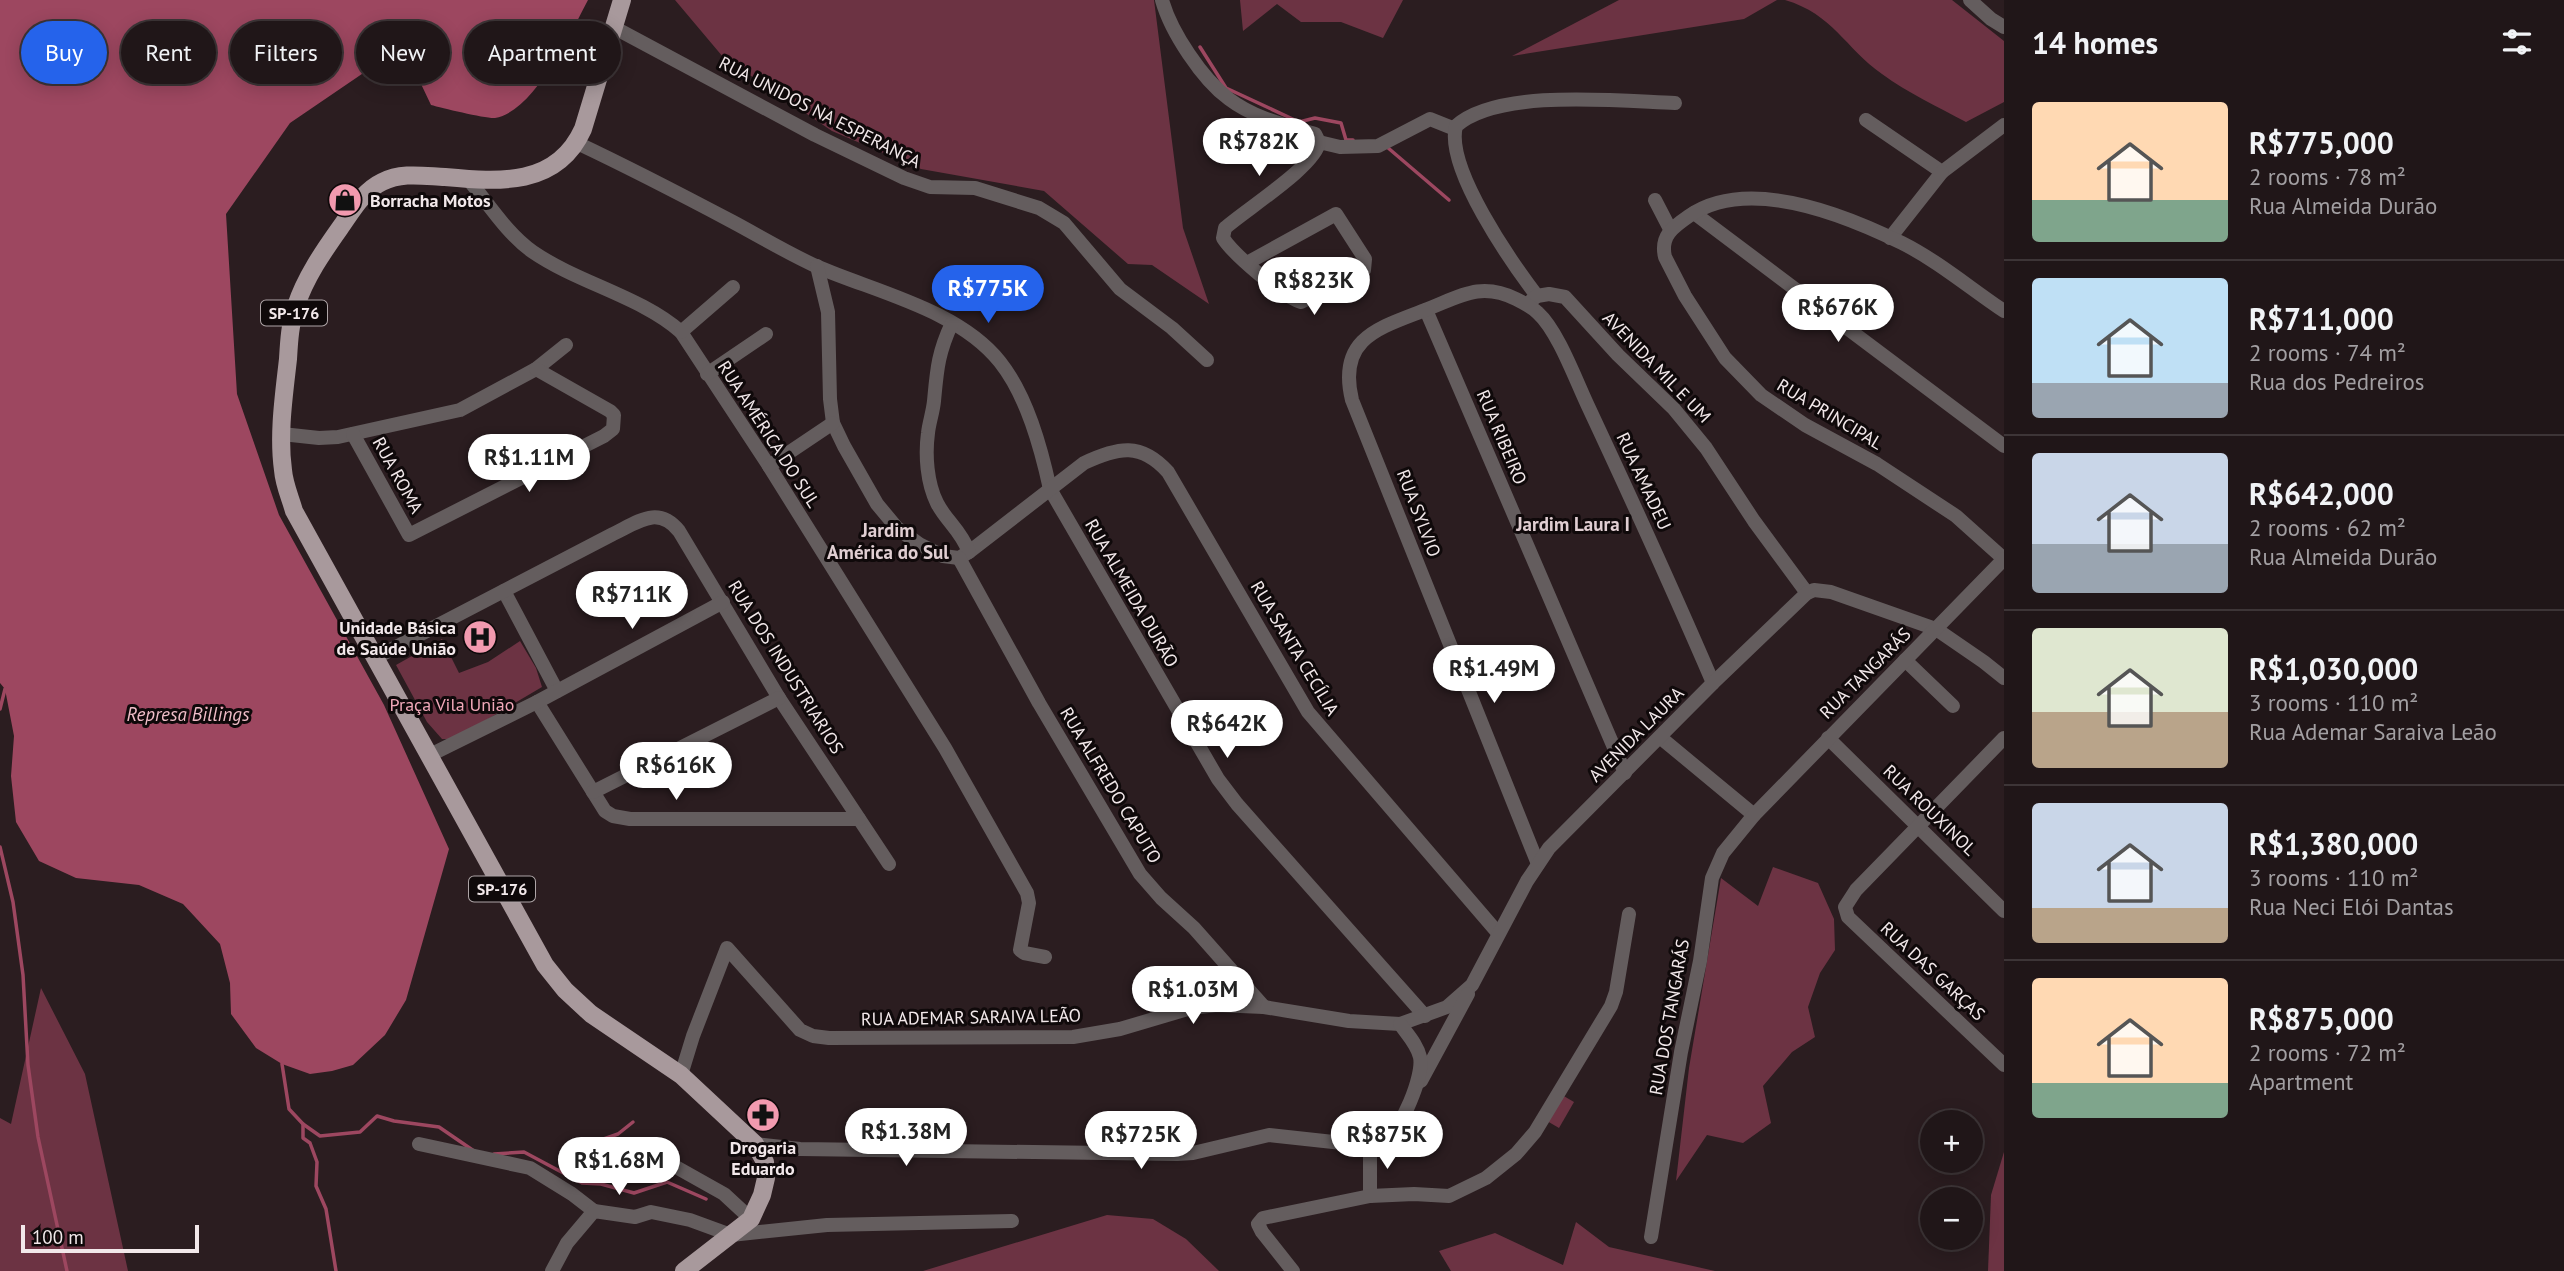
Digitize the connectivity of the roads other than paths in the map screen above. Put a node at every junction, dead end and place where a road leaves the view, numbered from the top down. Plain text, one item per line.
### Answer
1 (622, 0) edge
2 (1162, 0) edge
3 (1970, 0) edge
4 (617, 21) edge
5 (2004, 27) edge
6 (621, 31) edge
7 (596, 84) edge
8 (1675, 103) dead end
9 (1866, 120) dead end
10 (2004, 125) edge
11 (1455, 128) junction
12 (1319, 142) junction
13 (577, 143) junction
14 (1942, 172) junction
15 (468, 179) junction
16 (1655, 200) dead end
17 (1700, 210) junction
18 (1670, 229) junction
19 (1890, 238) junction
20 (1247, 262) junction
21 (817, 266) junction
22 (733, 287) dead end
23 (1532, 300) junction
24 (1426, 310) junction
25 (2004, 311) edge
26 (952, 323) junction
27 (681, 332) junction
28 (766, 334) dead end
29 (566, 345) dead end
30 (1207, 360) dead end
31 (536, 369) junction
32 (707, 374) junction
33 (833, 423) junction
34 (282, 434) junction
35 (353, 434) junction
36 (2004, 446) edge
37 (769, 466) junction
38 (1050, 489) junction
39 (964, 555) junction
40 (2004, 559) edge
41 (504, 591) junction
42 (1807, 593) junction
43 (723, 602) junction
44 (1936, 629) junction
45 (376, 658) junction
46 (1905, 660) junction
47 (2004, 678) edge
48 (1713, 683) junction
49 (557, 691) junction
50 (779, 698) junction
51 (537, 702) junction
52 (1953, 706) dead end
53 (1661, 738) junction
54 (1828, 738) junction
55 (2004, 738) edge
56 (428, 756) junction
57 (1625, 772) junction
58 (593, 792) junction
59 (1754, 815) junction
60 (859, 819) junction
61 (1918, 826) junction
62 (889, 864) dead end
63 (1538, 864) junction
64 (2001, 901) edge
65 (1629, 914) dead end
66 (1498, 933) junction
67 (1045, 957) dead end
68 (1472, 985) junction
69 (1264, 1007) junction
70 (1425, 1016) junction
71 (1400, 1024) junction
72 (2004, 1065) edge
73 (681, 1075) junction
74 (1413, 1094) junction
75 (419, 1144) dead end
76 (755, 1144) junction
77 (1375, 1145) junction
78 (651, 1153) dead end
79 (1370, 1196) junction
80 (594, 1211) junction
81 (751, 1219) junction
82 (1012, 1221) dead end
83 (731, 1234) junction
84 (1651, 1237) dead end
85 (552, 1271) edge
86 (684, 1271) edge
87 (1293, 1271) edge

1 - 4 main road
2 - 12 street
3 - 5 street
6 - 30 street, RUA UNIDOS NA ESPERANÇA
7 - 13 main road
8 - 11 street
9 - 14 street
10 - 14 street
11 - 12 street
11 - 23 street
12 - 20 street
13 - 15 main road, SP-176
13 - 21 street, RUA ALMEIDA DURÃO
14 - 19 street
15 - 27 street, RUA AMÉRICA DO SUL
15 - 34 main road, SP-176
16 - 18 street
17 - 18 street
17 - 19 street
17 - 36 street
18 - 40 street, RUA PRINCIPAL
19 - 25 street
20 - 20 street
21 - 26 street, RUA ALMEIDA DURÃO
21 - 33 street
22 - 27 street
23 - 24 street, RUA SYLVIO
23 - 42 street, AVENIDA MIL E UM
23 - 48 street, RUA AMADEU
24 - 57 street, RUA RIBEIRO
24 - 63 street, RUA SYLVIO
26 - 38 street, RUA ALMEIDA DURÃO
26 - 39 street, RUA ALFREDO CAPUTO
27 - 32 street, RUA AMÉRICA DO SUL
28 - 32 street
29 - 31 street
31 - 35 street
31 - 35 street, RUA ROMA
32 - 37 street, RUA AMÉRICA DO SUL
33 - 37 street
33 - 39 street
34 - 35 street
34 - 45 main road, SP-176
37 - 67 street, RUA AMÉRICA DO SUL
38 - 39 street, RUA SANTA CECÍLIA
38 - 66 street, RUA SANTA CECÍLIA
38 - 70 street, RUA ALMEIDA DURÃO
39 - 69 street, RUA ALFREDO CAPUTO
40 - 44 street, RUA TANGARÁS
41 - 43 street, RUA DOS INDUSTRIARIOS
41 - 45 street, RUA DOS INDUSTRIARIOS
41 - 49 street
42 - 44 street
42 - 48 street, AVENIDA LAURA
43 - 49 street
43 - 50 street, RUA DOS INDUSTRIARIOS
44 - 46 street, RUA TANGARÁS
44 - 47 street
45 - 56 main road, SP-176
46 - 52 street
46 - 54 street, RUA TANGARÁS
48 - 53 street, AVENIDA LAURA
49 - 51 street
50 - 58 street
50 - 60 street, RUA DOS INDUSTRIARIOS
51 - 56 street
51 - 58 street
53 - 57 street, AVENIDA LAURA
53 - 59 street
54 - 59 street, RUA TANGARÁS
54 - 61 street, RUA ROUXINOL
55 - 61 street
56 - 73 main road, SP-176
57 - 63 street, AVENIDA LAURA
58 - 60 street
59 - 84 street, RUA DOS TANGARÁS
60 - 62 street, RUA DOS INDUSTRIARIOS
61 - 64 street, RUA ROUXINOL
61 - 72 street, RUA DAS GARÇAS
63 - 66 street, AVENIDA LAURA
65 - 79 street
66 - 68 street, AVENIDA LAURA
68 - 70 street, AVENIDA LAURA
68 - 74 street
69 - 71 street, RUA ADEMAR SARAIVA LEÃO
69 - 73 street, RUA ADEMAR SARAIVA LEÃO
70 - 71 street, RUA ADEMAR SARAIVA LEÃO
71 - 74 street
73 - 76 main road, SP-176
74 - 77 street
75 - 80 street
76 - 77 street
76 - 81 main road, SP-176
77 - 79 street
78 - 81 street
79 - 87 street
80 - 83 street
80 - 85 street
81 - 83 main road
82 - 83 street
83 - 86 main road

